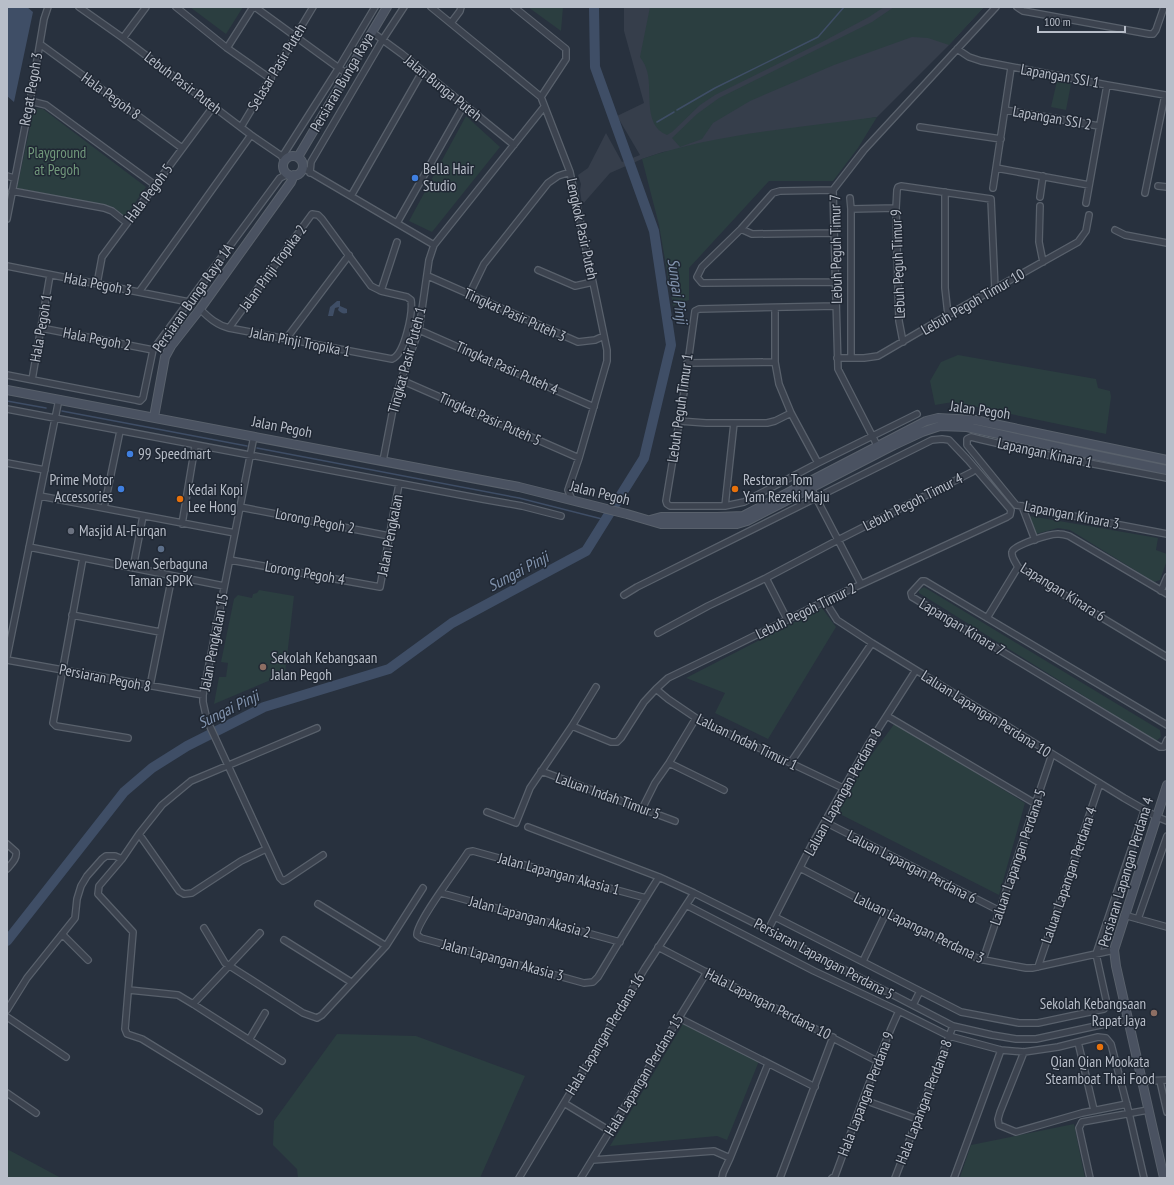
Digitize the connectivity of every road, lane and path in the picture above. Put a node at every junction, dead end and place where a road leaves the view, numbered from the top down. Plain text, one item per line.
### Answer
1 (48, 7) edge
2 (79, 7) edge
3 (146, 7) edge
4 (176, 7) edge
5 (254, 7) edge
6 (313, 7) edge
7 (375, 7) edge
8 (387, 7) edge
9 (404, 7) edge
10 (431, 7) edge
11 (461, 7) edge
12 (514, 7) edge
13 (996, 7) edge
14 (1017, 7) edge
15 (1164, 7) edge
16 (450, 24) junction
17 (372, 32) junction
18 (124, 38) junction
19 (296, 38) junction
20 (383, 39) junction
21 (40, 44) junction
22 (227, 48) junction
23 (957, 49) junction
24 (1012, 68) junction
25 (338, 69) junction
26 (422, 72) junction
27 (347, 74) junction
28 (271, 78) junction
29 (1107, 85) junction
30 (541, 97) junction
31 (30, 101) junction
32 (464, 105) junction
33 (213, 107) junction
34 (544, 107) junction
35 (1005, 110) junction
36 (1099, 126) junction
37 (241, 127) junction
38 (920, 127) dead end
39 (251, 135) junction
40 (1000, 139) junction
41 (514, 145) junction
42 (182, 148) junction
43 (298, 157) junction
44 (284, 158) junction
45 (996, 168) junction
46 (306, 170) junction
47 (570, 172) junction
48 (291, 175) junction
49 (7, 176) edge
50 (1043, 176) junction
51 (14, 178) junction
52 (154, 185) junction
53 (1088, 185) junction
54 (1158, 186) dead end
55 (1167, 187) edge
56 (993, 188) dead end
57 (833, 190) junction
58 (12, 191) junction
59 (945, 192) junction
60 (1144, 193) dead end
61 (351, 196) junction
62 (1040, 196) dead end
63 (850, 198) dead end
64 (1086, 203) dead end
65 (1040, 206) dead end
66 (896, 208) junction
67 (851, 209) junction
68 (1089, 215) dead end
69 (7, 219) edge
70 (127, 223) junction
71 (397, 223) junction
72 (740, 229) junction
73 (1115, 230) dead end
74 (834, 233) junction
75 (397, 242) dead end
76 (1167, 243) edge
77 (434, 245) junction
78 (349, 255) junction
79 (1042, 262) junction
80 (7, 266) edge
81 (538, 270) dead end
82 (50, 275) junction
83 (428, 276) junction
84 (593, 282) junction
85 (836, 282) junction
86 (97, 284) junction
87 (995, 288) junction
88 (381, 291) junction
89 (139, 292) junction
90 (469, 295) junction
91 (188, 302) junction
92 (836, 306) junction
93 (775, 308) junction
94 (200, 309) junction
95 (948, 315) junction
96 (41, 328) junction
97 (229, 328) junction
98 (419, 330) junction
99 (604, 336) junction
100 (286, 339) junction
101 (903, 342) junction
102 (153, 350) junction
103 (837, 358) junction
104 (851, 358) junction
105 (776, 362) junction
106 (687, 363) junction
107 (7, 375) edge
108 (32, 380) junction
109 (401, 380) junction
110 (7, 390) edge
111 (59, 399) junction
112 (157, 402) junction
113 (594, 406) junction
114 (7, 410) edge
115 (791, 413) junction
116 (138, 414) junction
117 (917, 414) dead end
118 (154, 417) junction
119 (54, 419) junction
120 (167, 420) junction
121 (679, 421) junction
122 (734, 422) junction
123 (120, 431) junction
124 (254, 436) junction
125 (872, 436) junction
126 (894, 445) junction
127 (195, 446) junction
128 (878, 447) junction
129 (250, 455) junction
130 (579, 458) junction
131 (869, 458) junction
132 (1167, 460) edge
133 (383, 461) junction
134 (7, 462) edge
135 (818, 463) junction
136 (974, 469) junction
137 (45, 470) junction
138 (1167, 470) edge
139 (990, 474) joint
140 (821, 475) junction
141 (1167, 478) edge
142 (399, 484) junction
143 (811, 488) junction
144 (568, 490) junction
145 (792, 490) junction
146 (40, 496) junction
147 (557, 496) junction
148 (816, 498) junction
149 (573, 500) junction
150 (725, 506) junction
151 (1022, 506) junction
152 (240, 507) junction
153 (104, 508) junction
154 (143, 516) junction
155 (561, 516) dead end
156 (650, 520) junction
157 (182, 524) junction
158 (235, 533) junction
159 (1167, 534) edge
160 (389, 536) junction
161 (838, 540) junction
162 (1035, 540) junction
163 (29, 547) junction
164 (83, 558) junction
165 (230, 560) junction
166 (1018, 567) junction
167 (133, 568) junction
168 (172, 576) junction
169 (1167, 577) edge
170 (766, 578) junction
171 (861, 584) junction
172 (224, 586) junction
173 (380, 587) joint
174 (1161, 591) junction
175 (1167, 594) edge
176 (624, 595) dead end
177 (825, 601) junction
178 (72, 616) junction
179 (987, 618) junction
180 (787, 619) junction
181 (7, 620) edge
182 (14, 622) junction
183 (160, 632) junction
184 (658, 633) dead end
185 (872, 643) junction
186 (1167, 657) edge
187 (7, 658) edge
188 (62, 670) junction
189 (916, 670) junction
190 (150, 686) junction
191 (596, 687) dead end
192 (656, 689) junction
193 (203, 694) junction
194 (886, 716) junction
195 (696, 718) junction
196 (1167, 724) edge
197 (572, 726) junction
198 (317, 728) dead end
199 (128, 738) dead end
200 (1167, 740) edge
201 (1052, 754) junction
202 (791, 762) junction
203 (669, 763) junction
204 (228, 765) junction
205 (541, 771) junction
206 (1100, 784) junction
207 (1167, 785) edge
208 (843, 788) junction
209 (724, 790) dead end
210 (1036, 804) junction
211 (642, 808) junction
212 (1144, 811) junction
213 (487, 812) dead end
214 (1156, 817) junction
215 (675, 821) dead end
216 (1167, 821) edge
217 (825, 822) junction
218 (528, 827) dead end
219 (139, 834) junction
220 (1167, 836) edge
221 (7, 844) edge
222 (266, 849) junction
223 (324, 855) dead end
224 (122, 858) junction
225 (800, 868) junction
226 (7, 869) edge
227 (658, 877) junction
228 (423, 888) dead end
229 (441, 893) junction
230 (694, 893) junction
231 (646, 898) junction
232 (318, 904) dead end
233 (686, 905) junction
234 (1000, 911) junction
235 (886, 913) junction
236 (1124, 915) junction
237 (775, 917) junction
238 (1138, 919) junction
239 (1167, 927) edge
240 (204, 928) dead end
241 (768, 930) junction
242 (260, 933) dead end
243 (62, 934) junction
244 (284, 940) dead end
245 (620, 942) junction
246 (386, 946) junction
247 (658, 947) junction
248 (1114, 950) junction
249 (1096, 954) junction
250 (88, 960) dead end
251 (983, 960) junction
252 (863, 961) junction
253 (229, 966) junction
254 (1038, 967) junction
255 (707, 972) junction
256 (351, 982) junction
257 (129, 990) junction
258 (920, 991) junction
259 (193, 1004) junction
260 (913, 1005) junction
261 (7, 1010) edge
262 (899, 1011) junction
263 (265, 1013) dead end
264 (7, 1017) edge
265 (679, 1018) junction
266 (1128, 1019) junction
267 (953, 1026) junction
268 (949, 1036) junction
269 (833, 1038) junction
270 (249, 1040) junction
271 (1078, 1042) junction
272 (1001, 1050) junction
273 (1024, 1052) junction
274 (66, 1057) dead end
275 (282, 1061) dead end
276 (877, 1061) junction
277 (768, 1064) junction
278 (1167, 1080) edge
279 (1142, 1081) junction
280 (1160, 1081) junction
281 (815, 1087) junction
282 (7, 1093) edge
283 (864, 1100) junction
284 (564, 1103) junction
285 (1127, 1104) junction
286 (1094, 1110) junction
287 (1148, 1110) junction
288 (260, 1111) dead end
289 (1167, 1112) edge
290 (36, 1113) dead end
291 (1129, 1113) junction
292 (917, 1119) junction
293 (610, 1131) junction
294 (730, 1158) junction
295 (593, 1160) junction
296 (519, 1178) edge
297 (581, 1178) edge
298 (722, 1178) edge
299 (780, 1178) edge
300 (832, 1178) edge
301 (895, 1178) edge
302 (954, 1178) edge
303 (1090, 1178) edge
304 (1144, 1178) edge
305 (1164, 1178) edge

1 - 21 street, Regat Pegoh 3
2 - 18 street, Lebuh Pasir Puteh
3 - 18 street
4 - 22 street
5 - 19 street
5 - 22 street
6 - 19 street, Selasar Pasir Puteh
7 - 25 street
8 - 17 street, Persiaran Bunga Raya
9 - 20 street, Persiaran Bunga Raya
10 - 16 street
11 - 16 street
12 - 30 street
13 - 23 street, Lebuh Peguh Timur 7
14 - 15 street
16 - 30 street
17 - 20 street, Jalan Bunga Puteh
17 - 27 street, Persiaran Bunga Raya
18 - 33 street, Lebuh Pasir Puteh
19 - 25 street
19 - 28 street, Selasar Pasir Puteh
20 - 26 street, Jalan Bunga Puteh
20 - 46 street, Persiaran Bunga Raya
21 - 31 street, Regat Pegoh 3
21 - 42 street, Hala Pegoh 8
22 - 28 street
23 - 24 street, Lapangan SSI 1
23 - 57 street, Lebuh Peguh Timur 7
24 - 29 street, Lapangan SSI 1
24 - 35 street
25 - 27 street
25 - 44 street
26 - 32 street, Jalan Bunga Puteh
26 - 61 street
27 - 43 street, Persiaran Bunga Raya
28 - 37 street, Selasar Pasir Puteh
29 - 36 street
29 - 60 street, Lapangan SSI 1
30 - 34 street, Lengkok Pasir Puteh
31 - 51 street, Regat Pegoh 3
31 - 52 street
32 - 41 street, Jalan Bunga Puteh
32 - 71 street
33 - 37 street, Lebuh Pasir Puteh
33 - 42 street, Hala Pegoh 5
34 - 41 street, Tingkat Pasir Puteh 1
34 - 47 street, Lengkok Pasir Puteh
35 - 36 street, Lapangan SSI 2
35 - 40 street
36 - 53 street
37 - 39 street, Lebuh Pasir Puteh
38 - 40 street
39 - 44 street, Lebuh Pasir Puteh
39 - 89 street
40 - 45 street
41 - 77 street, Tingkat Pasir Puteh 1
42 - 52 street, Hala Pegoh 5
43 - 44 street
43 - 46 street
44 - 48 street
45 - 50 street
45 - 56 street
46 - 48 street
46 - 61 street
47 - 84 street, Lengkok Pasir Puteh
47 - 90 street
48 - 91 street, Persiaran Bunga Raya 1A
48 - 94 street
49 - 51 street
50 - 53 street
50 - 62 street
51 - 58 street, Regat Pegoh 3
52 - 70 street, Hala Pegoh 5
53 - 64 street
54 - 55 street
57 - 72 street
57 - 74 street, Lebuh Peguh Timur 7
58 - 69 street, Regat Pegoh 3
58 - 70 street
59 - 66 street, Lebuh Peguh Timur 9
59 - 87 street
59 - 95 street
61 - 71 street
63 - 67 street
65 - 79 street
66 - 67 street
66 - 101 street, Lebuh Peguh Timur 9
67 - 104 street
68 - 79 street, Lebuh Pegoh Timur 10
70 - 86 street, Hala Pegoh 5
71 - 77 street
72 - 74 street
72 - 85 street
73 - 76 street
74 - 85 street, Lebuh Peguh Timur 7
75 - 88 street
77 - 83 street, Tingkat Pasir Puteh 1
78 - 88 street
78 - 97 street, Jalan Pinji Tropika 2
78 - 100 street
79 - 87 street, Lebuh Pegoh Timur 10
80 - 82 street, Hala Pegoh 3
81 - 84 street
82 - 86 street, Hala Pegoh 3
82 - 96 street, Hala Pegoh 1
83 - 90 street, Tingkat Pasir Puteh 3
83 - 98 street, Tingkat Pasir Puteh 1
84 - 99 street, Lengkok Pasir Puteh
85 - 92 street, Lebuh Peguh Timur 7
86 - 89 street, Hala Pegoh 3
87 - 95 street, Lebuh Pegoh Timur 10
88 - 100 street, Jalan Pinji Tropika 1
89 - 91 street, Hala Pegoh 3
90 - 99 street, Tingkat Pasir Puteh 3
91 - 102 street, Persiaran Bunga Raya 1A
92 - 93 street
92 - 103 street, Lebuh Peguh Timur 7
93 - 105 street
93 - 106 street, Lebuh Peguh Timur 1
94 - 97 street, Jalan Pinji Tropika 1
94 - 112 street
95 - 101 street, Lebuh Pegoh Timur 10
96 - 102 street, Hala Pegoh 2
96 - 108 street, Hala Pegoh 1
97 - 100 street, Jalan Pinji Tropika 1
98 - 109 street, Tingkat Pasir Puteh 1
98 - 113 street, Tingkat Pasir Puteh 4
99 - 113 street, Lengkok Pasir Puteh
101 - 104 street, Lebuh Pegoh Timur 10
102 - 108 street, Persiaran Bunga Raya 1A
103 - 104 street, Lebuh Pegoh Timur 10
103 - 125 street, Lebuh Peguh Timur 7
105 - 106 street
105 - 115 street
106 - 121 street, Lebuh Peguh Timur 1
107 - 108 street, Persiaran Bunga Raya 1A
109 - 130 street, Tingkat Pasir Puteh 5
109 - 133 street, Tingkat Pasir Puteh 1
110 - 111 street, Jalan Pegoh
111 - 116 street, Jalan Pegoh
111 - 119 street
112 - 116 street
112 - 118 street
112 - 120 street
113 - 130 street, Lengkok Pasir Puteh
114 - 119 street
115 - 122 street
115 - 135 street
116 - 118 street, Jalan Pegoh
117 - 125 street
118 - 120 street, Jalan Pegoh
119 - 123 street
119 - 137 street
120 - 124 street, Jalan Pegoh
121 - 122 street
121 - 150 street, Lebuh Peguh Timur 1
122 - 150 street
123 - 127 street
123 - 153 street
124 - 129 street, Jalan Pengkalan 15
124 - 133 street, Jalan Pegoh
125 - 128 street, Lebuh Peguh Timur 7
125 - 135 street
126 - 128 street
126 - 131 street
126 - 138 street
127 - 129 street
127 - 157 street
128 - 131 street
128 - 132 street, Jalan Pegoh
128 - 140 street, Jalan Pegoh
129 - 142 street
129 - 152 street, Jalan Pengkalan 15
130 - 144 street, Lengkok Pasir Puteh
131 - 143 street
133 - 147 street, Jalan Pegoh
134 - 137 street
135 - 150 street
136 - 148 street, Lebuh Pegoh Timur 4
136 - 161 street, Lebuh Pegoh Timur 4
136 - 171 street, Lebuh Pegoh Timur 2
137 - 146 street
139 - 141 street, Lapangan Kinara 1
139 - 151 street, Lapangan Kinara 3
140 - 143 street
140 - 145 street, Jalan Pegoh
142 - 155 street
142 - 160 street, Jalan Pengkalan
143 - 145 street
143 - 148 street
143 - 156 street
144 - 147 street
144 - 149 street
145 - 156 street, Jalan Pegoh
146 - 153 street
146 - 163 street
147 - 149 street, Jalan Pegoh
148 - 161 street
148 - 176 street, Lebuh Pegoh Timur 4
149 - 156 street, Jalan Pegoh
151 - 159 street, Lapangan Kinara 3
151 - 162 street
152 - 158 street, Jalan Pengkalan 15
152 - 160 street, Lorong Pegoh 2
153 - 154 street
154 - 157 street
154 - 167 street
157 - 158 street
158 - 165 street, Jalan Pengkalan 15
160 - 173 street, Jalan Pengkalan
161 - 170 street, Lebuh Pegoh Timur 4
161 - 171 street
162 - 166 street, Lapangan Kinara 6
162 - 174 street, Lapangan Kinara 6
163 - 164 street
163 - 182 street
164 - 167 street
164 - 178 street
165 - 172 street, Jalan Pengkalan 15
165 - 173 street, Lorong Pegoh 4
166 - 179 street
166 - 186 street, Lapangan Kinara 6
167 - 168 street
168 - 172 street
168 - 183 street
169 - 174 street
170 - 180 street
170 - 184 street, Lebuh Pegoh Timur 4
171 - 177 street, Lebuh Pegoh Timur 2
172 - 193 street, Jalan Pengkalan 15
174 - 175 street, Lapangan Kinara 6
177 - 180 street, Lebuh Pegoh Timur 2
177 - 185 street, Laluan Lapangan Perdana 10
178 - 183 street
178 - 188 street
179 - 196 street, Lapangan Kinara 7
179 - 200 street, Lapangan Kinara 7
180 - 192 street, Lebuh Pegoh Timur 2
181 - 182 street
182 - 187 street
183 - 190 street
185 - 189 street, Laluan Lapangan Perdana 10
185 - 202 street
187 - 188 street, Persiaran Pegoh 8
188 - 190 street, Persiaran Pegoh 8
188 - 199 street
189 - 194 street, Laluan Lapangan Perdana 8
189 - 201 street, Laluan Lapangan Perdana 10
190 - 193 street, Persiaran Pegoh 8
191 - 197 street
192 - 195 street, Laluan Indah Timur 1
192 - 197 street, Lebuh Pegoh Timur 2
193 - 204 street, Jalan Pengkalan 15
194 - 208 street, Laluan Lapangan Perdana 8
194 - 210 street
195 - 202 street, Laluan Indah Timur 1
195 - 203 street
197 - 205 street
198 - 204 street
201 - 206 street, Laluan Lapangan Perdana 10
201 - 210 street, Laluan Lapangan Perdana 5
202 - 208 street, Laluan Indah Timur 1
203 - 209 street
203 - 211 street
204 - 219 street
204 - 222 street, Jalan Pengkalan 15
205 - 211 street, Laluan Indah Timur 5
205 - 213 street
206 - 212 street, Laluan Lapangan Perdana 10
206 - 254 street, Laluan Lapangan Perdana 4
207 - 214 street, Persiaran Lapangan Perdana 4
208 - 217 street, Laluan Lapangan Perdana 8
210 - 234 street, Laluan Lapangan Perdana 5
211 - 215 street, Laluan Indah Timur 5
212 - 214 street, Laluan Lapangan Perdana 10
212 - 249 street
214 - 216 street, Laluan Lapangan Perdana 10
214 - 236 street, Persiaran Lapangan Perdana 4
217 - 225 street, Laluan Lapangan Perdana 8
217 - 234 street, Laluan Lapangan Perdana 6
218 - 227 street, Persiaran Lapangan Perdana 5
219 - 222 street
219 - 224 street
220 - 238 street, Persiaran Lapangan Perdana 4
221 - 226 street
222 - 223 street, Jalan Pengkalan 15
224 - 243 street
224 - 257 street
225 - 235 street, Laluan Lapangan Perdana 3
225 - 237 street, Laluan Lapangan Perdana 8
227 - 230 street, Persiaran Lapangan Perdana 5
227 - 231 street
228 - 246 street
229 - 231 street, Jalan Lapangan Akasia 1
229 - 245 street, Jalan Lapangan Akasia 2
229 - 245 street, Jalan Lapangan Akasia 3
230 - 233 street, Hala Lapangan Perdana 16
230 - 241 street, Persiaran Lapangan Perdana 5
231 - 245 street
232 - 246 street
233 - 247 street, Hala Lapangan Perdana 16
233 - 262 street
234 - 251 street, Laluan Lapangan Perdana 5
235 - 251 street, Laluan Lapangan Perdana 3
235 - 252 street
236 - 238 street
236 - 248 street, Persiaran Lapangan Perdana 4
237 - 241 street, Laluan Lapangan Perdana 8
237 - 252 street
238 - 239 street
240 - 253 street
241 - 260 street, Persiaran Lapangan Perdana 5
242 - 253 street
243 - 250 street
243 - 261 street
244 - 256 street
246 - 256 street
247 - 255 street, Hala Lapangan Perdana 10
247 - 284 street, Hala Lapangan Perdana 16
248 - 249 street, Laluan Lapangan Perdana 3
248 - 266 street, Persiaran Lapangan Perdana 4
249 - 254 street, Laluan Lapangan Perdana 3
249 - 258 street
251 - 254 street, Laluan Lapangan Perdana 3
252 - 258 street
253 - 256 street
253 - 259 street
255 - 265 street, Hala Lapangan Perdana 15
255 - 269 street, Hala Lapangan Perdana 10
257 - 259 street
257 - 288 street
258 - 260 street
259 - 270 street
260 - 267 street, Persiaran Lapangan Perdana 5
262 - 268 street
262 - 276 street, Hala Lapangan Perdana 9
263 - 270 street
264 - 274 street
265 - 277 street
265 - 293 street, Hala Lapangan Perdana 15
266 - 267 street, Persiaran Lapangan Perdana 5
266 - 279 street, Persiaran Lapangan Perdana 4
267 - 268 street, Hala Lapangan Perdana 8
268 - 272 street
268 - 292 street, Hala Lapangan Perdana 8
269 - 276 street, Hala Lapangan Perdana 10
269 - 281 street
270 - 275 street
271 - 273 street
271 - 285 street
271 - 286 street
272 - 273 street
272 - 302 street
273 - 286 street
276 - 283 street, Hala Lapangan Perdana 9
277 - 281 street
277 - 294 street
278 - 280 street
279 - 280 street
279 - 287 street, Persiaran Lapangan Perdana 4
280 - 289 street
281 - 299 street
282 - 290 street
283 - 292 street
283 - 300 street, Hala Lapangan Perdana 9
284 - 293 street
284 - 296 street, Hala Lapangan Perdana 16
285 - 286 street
285 - 291 street
287 - 291 street
287 - 305 street, Persiaran Lapangan Perdana 4
291 - 303 street
291 - 304 street
292 - 301 street, Hala Lapangan Perdana 8
293 - 295 street, Hala Lapangan Perdana 15
294 - 295 street
294 - 298 street
295 - 297 street, Hala Lapangan Perdana 15

